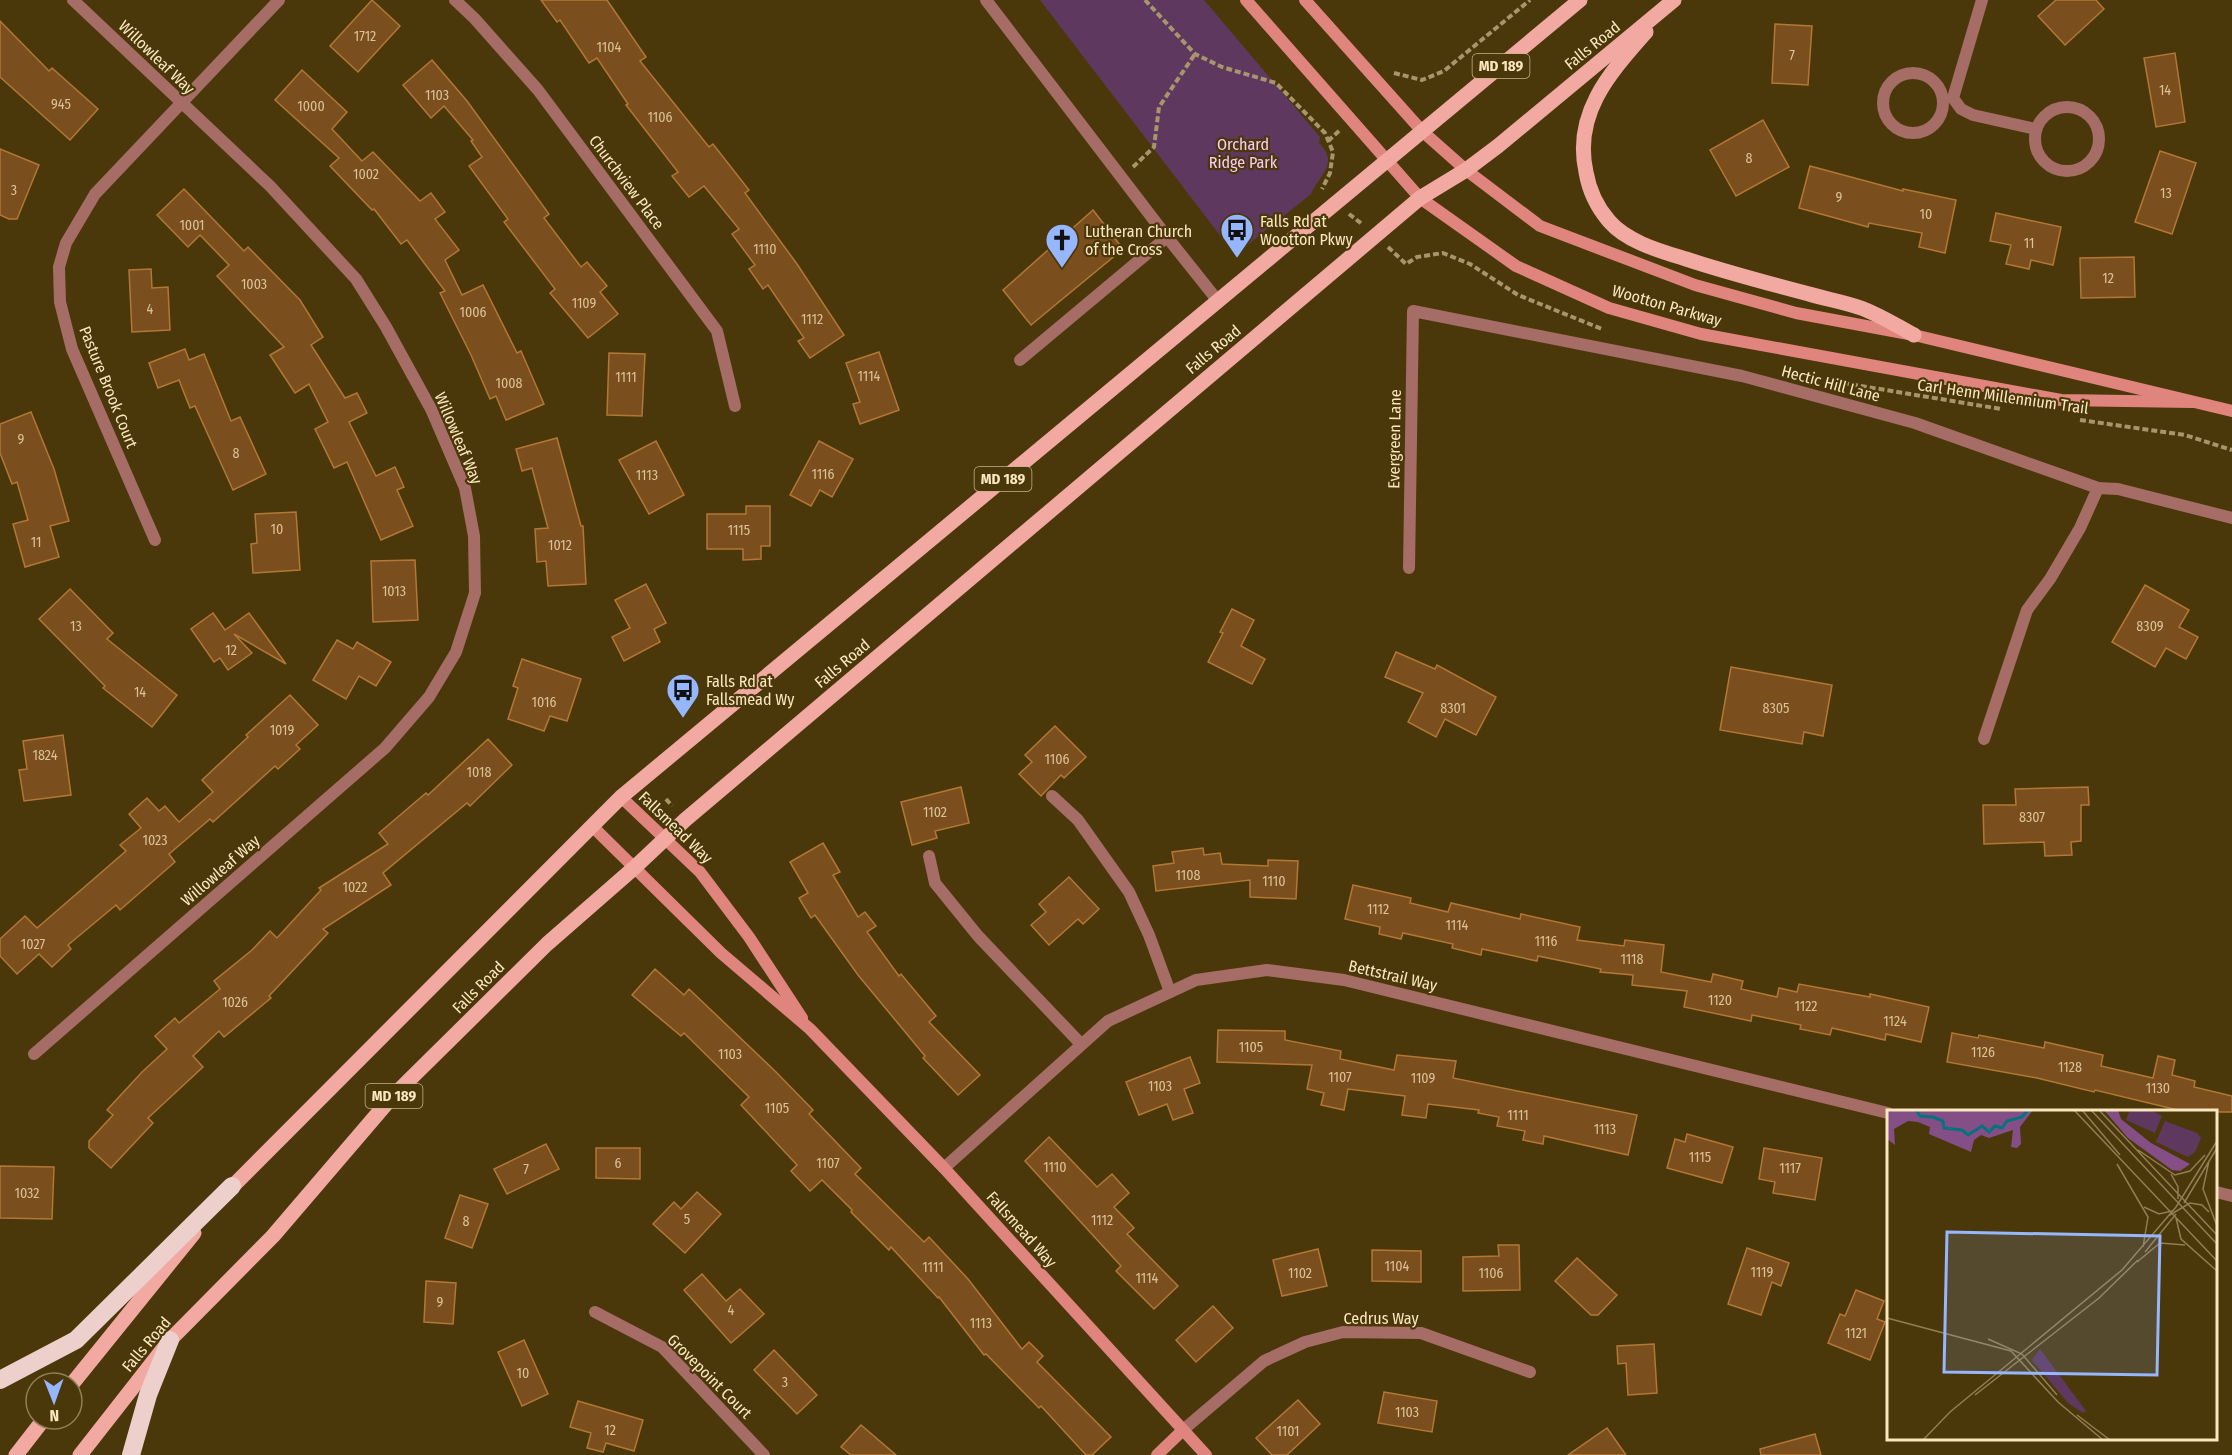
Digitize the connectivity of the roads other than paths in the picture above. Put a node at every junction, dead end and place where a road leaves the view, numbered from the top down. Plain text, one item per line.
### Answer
1 (73, 0) edge
2 (279, 0) edge
3 (455, 0) edge
4 (986, 0) edge
5 (1246, 0) edge
6 (1305, 0) edge
7 (1580, 0) edge
8 (1675, 0) edge
9 (1982, 0) edge
10 (1948, 99) junction
11 (181, 103) junction
12 (2036, 129) junction
13 (1422, 131) junction
14 (1386, 161) junction
15 (1466, 170) junction
16 (1420, 198) junction
17 (1167, 237) junction
18 (1218, 301) junction
19 (1413, 311) joint
20 (1914, 335) junction
21 (1020, 360) dead end
22 (2192, 402) junction
23 (735, 406) dead end
24 (2232, 411) edge
25 (2098, 488) junction
26 (2232, 518) edge
27 (155, 540) dead end
28 (1409, 568) dead end
29 (1984, 739) dead end
30 (1053, 796) dead end
31 (621, 797) junction
32 (592, 826) junction
33 (665, 837) junction
34 (929, 856) dead end
35 (634, 868) junction
36 (1170, 992) junction
37 (810, 1029) junction
38 (1081, 1044) junction
39 (34, 1054) dead end
40 (1887, 1113) edge
41 (944, 1168) junction
42 (232, 1186) junction
43 (2217, 1192) edge
44 (2232, 1196) edge
45 (595, 1312) dead end
46 (170, 1340) junction
47 (83, 1371) edge
48 (1530, 1372) dead end
49 (0, 1380) edge
50 (1183, 1430) junction
51 (35, 1431) edge
52 (16, 1455) edge
53 (80, 1455) edge
54 (131, 1455) edge
55 (764, 1455) edge
56 (1157, 1455) edge
57 (1206, 1455) edge

1 - 11 street, Willowleaf Way
2 - 11 street, Pasture Brook Court
3 - 23 street, Churchview Place
4 - 17 street
5 - 14 main road, Wootton Parkway
6 - 13 main road, Wootton Parkway
7 - 13 main road, Falls Road / MD 189
8 - 15 main road, Falls Road / MD 189
8 - 20 main road
9 - 10 street
10 - 10 street
10 - 12 street
11 - 27 street, Pasture Brook Court
11 - 39 street, Willowleaf Way
12 - 12 street
13 - 14 main road, Falls Road / MD 189
13 - 15 main road, Wootton Parkway
14 - 16 main road, Wootton Parkway
14 - 18 main road, Falls Road / MD 189
15 - 16 main road, Falls Road / MD 189
15 - 20 main road, Wootton Parkway
16 - 22 main road, Wootton Parkway
16 - 33 main road, Falls Road / MD 189
17 - 18 street
17 - 21 street
18 - 31 main road, Falls Road / MD 189
19 - 25 street, Hectic Hill Lane
19 - 28 street, Evergreen Lane
20 - 22 main road, Wootton Parkway
22 - 24 main road, Wootton Parkway
25 - 26 street, Hectic Hill Lane
25 - 29 street
30 - 36 street
31 - 32 main road, Falls Road / MD 189
31 - 33 main road, Fallsmead Way
32 - 35 main road, Fallsmead Way
32 - 42 main road, Falls Road / MD 189
33 - 35 main road, Falls Road / MD 189
33 - 37 main road, Fallsmead Way
34 - 38 street
35 - 37 main road, Fallsmead Way
35 - 46 main road, Falls Road / MD 189
36 - 38 street, Bettstrail Way
36 - 40 street, Bettstrail Way
37 - 41 main road, Fallsmead Way
38 - 41 street, Bettstrail Way
41 - 50 main road, Fallsmead Way
42 - 47 main road, Falls Road / MD 189
42 - 49 highway
43 - 44 street
45 - 55 street, Grovepoint Court
46 - 53 main road, Falls Road / MD 189
46 - 54 highway
48 - 50 street, Cedrus Way
50 - 56 main road
50 - 57 main road, Fallsmead Way
51 - 52 main road

